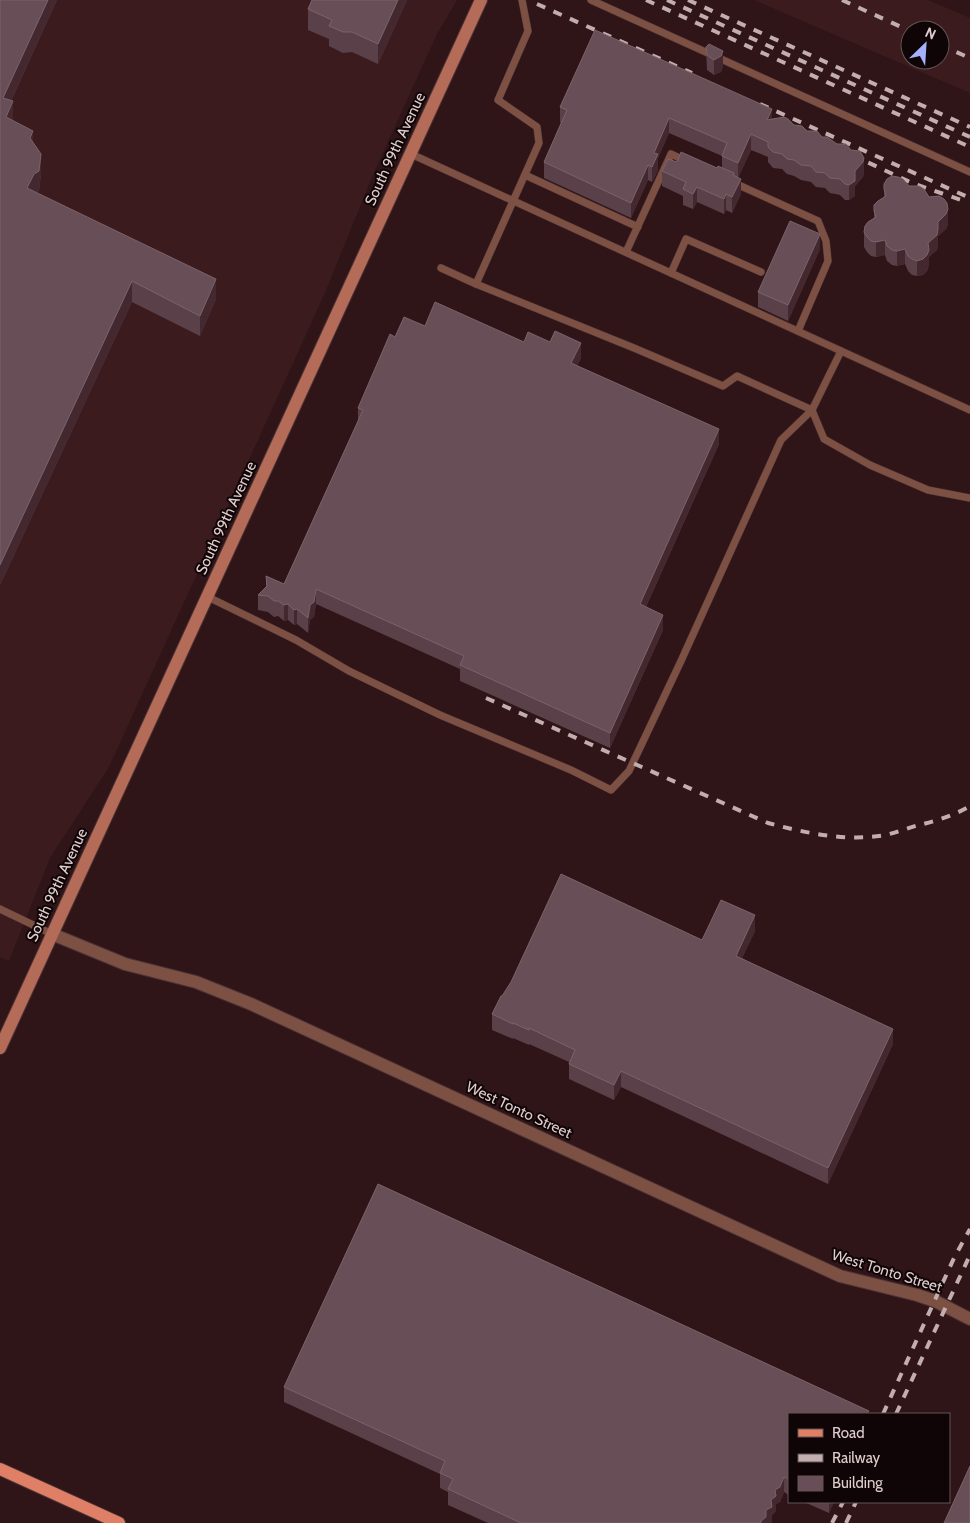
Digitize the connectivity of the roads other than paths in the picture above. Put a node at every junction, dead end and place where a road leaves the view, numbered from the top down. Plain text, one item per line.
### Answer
1 (481, 0) edge
2 (522, 0) edge
3 (590, 0) edge
4 (411, 154) junction
5 (697, 166) edge
6 (970, 172) edge
7 (525, 175) junction
8 (723, 178) edge
9 (514, 201) junction
10 (638, 227) junction
11 (626, 252) junction
12 (441, 268) dead end
13 (762, 272) dead end
14 (671, 273) junction
15 (476, 284) junction
16 (798, 331) junction
17 (841, 351) junction
18 (812, 410) junction
19 (970, 410) edge
20 (970, 498) edge
21 (208, 597) junction
22 (0, 909) edge
23 (52, 934) junction
24 (0, 1048) edge
25 (970, 1319) edge
26 (0, 1469) edge
27 (119, 1523) edge

1 - 4 main road, South 99th Avenue
2 - 7 lane
3 - 6 lane
4 - 9 lane
4 - 21 main road, South 99th Avenue
5 - 10 lane
7 - 9 lane
7 - 10 lane
8 - 16 lane
9 - 11 lane
9 - 15 lane
10 - 11 lane
11 - 14 lane
12 - 15 lane
13 - 14 lane
14 - 16 lane
15 - 18 lane
16 - 17 lane
17 - 18 lane
17 - 19 lane
18 - 20 lane
18 - 21 lane
21 - 23 main road, South 99th Avenue
22 - 23 lane
23 - 24 main road, South 99th Avenue
23 - 25 street, West Tonto Street
26 - 27 main road

